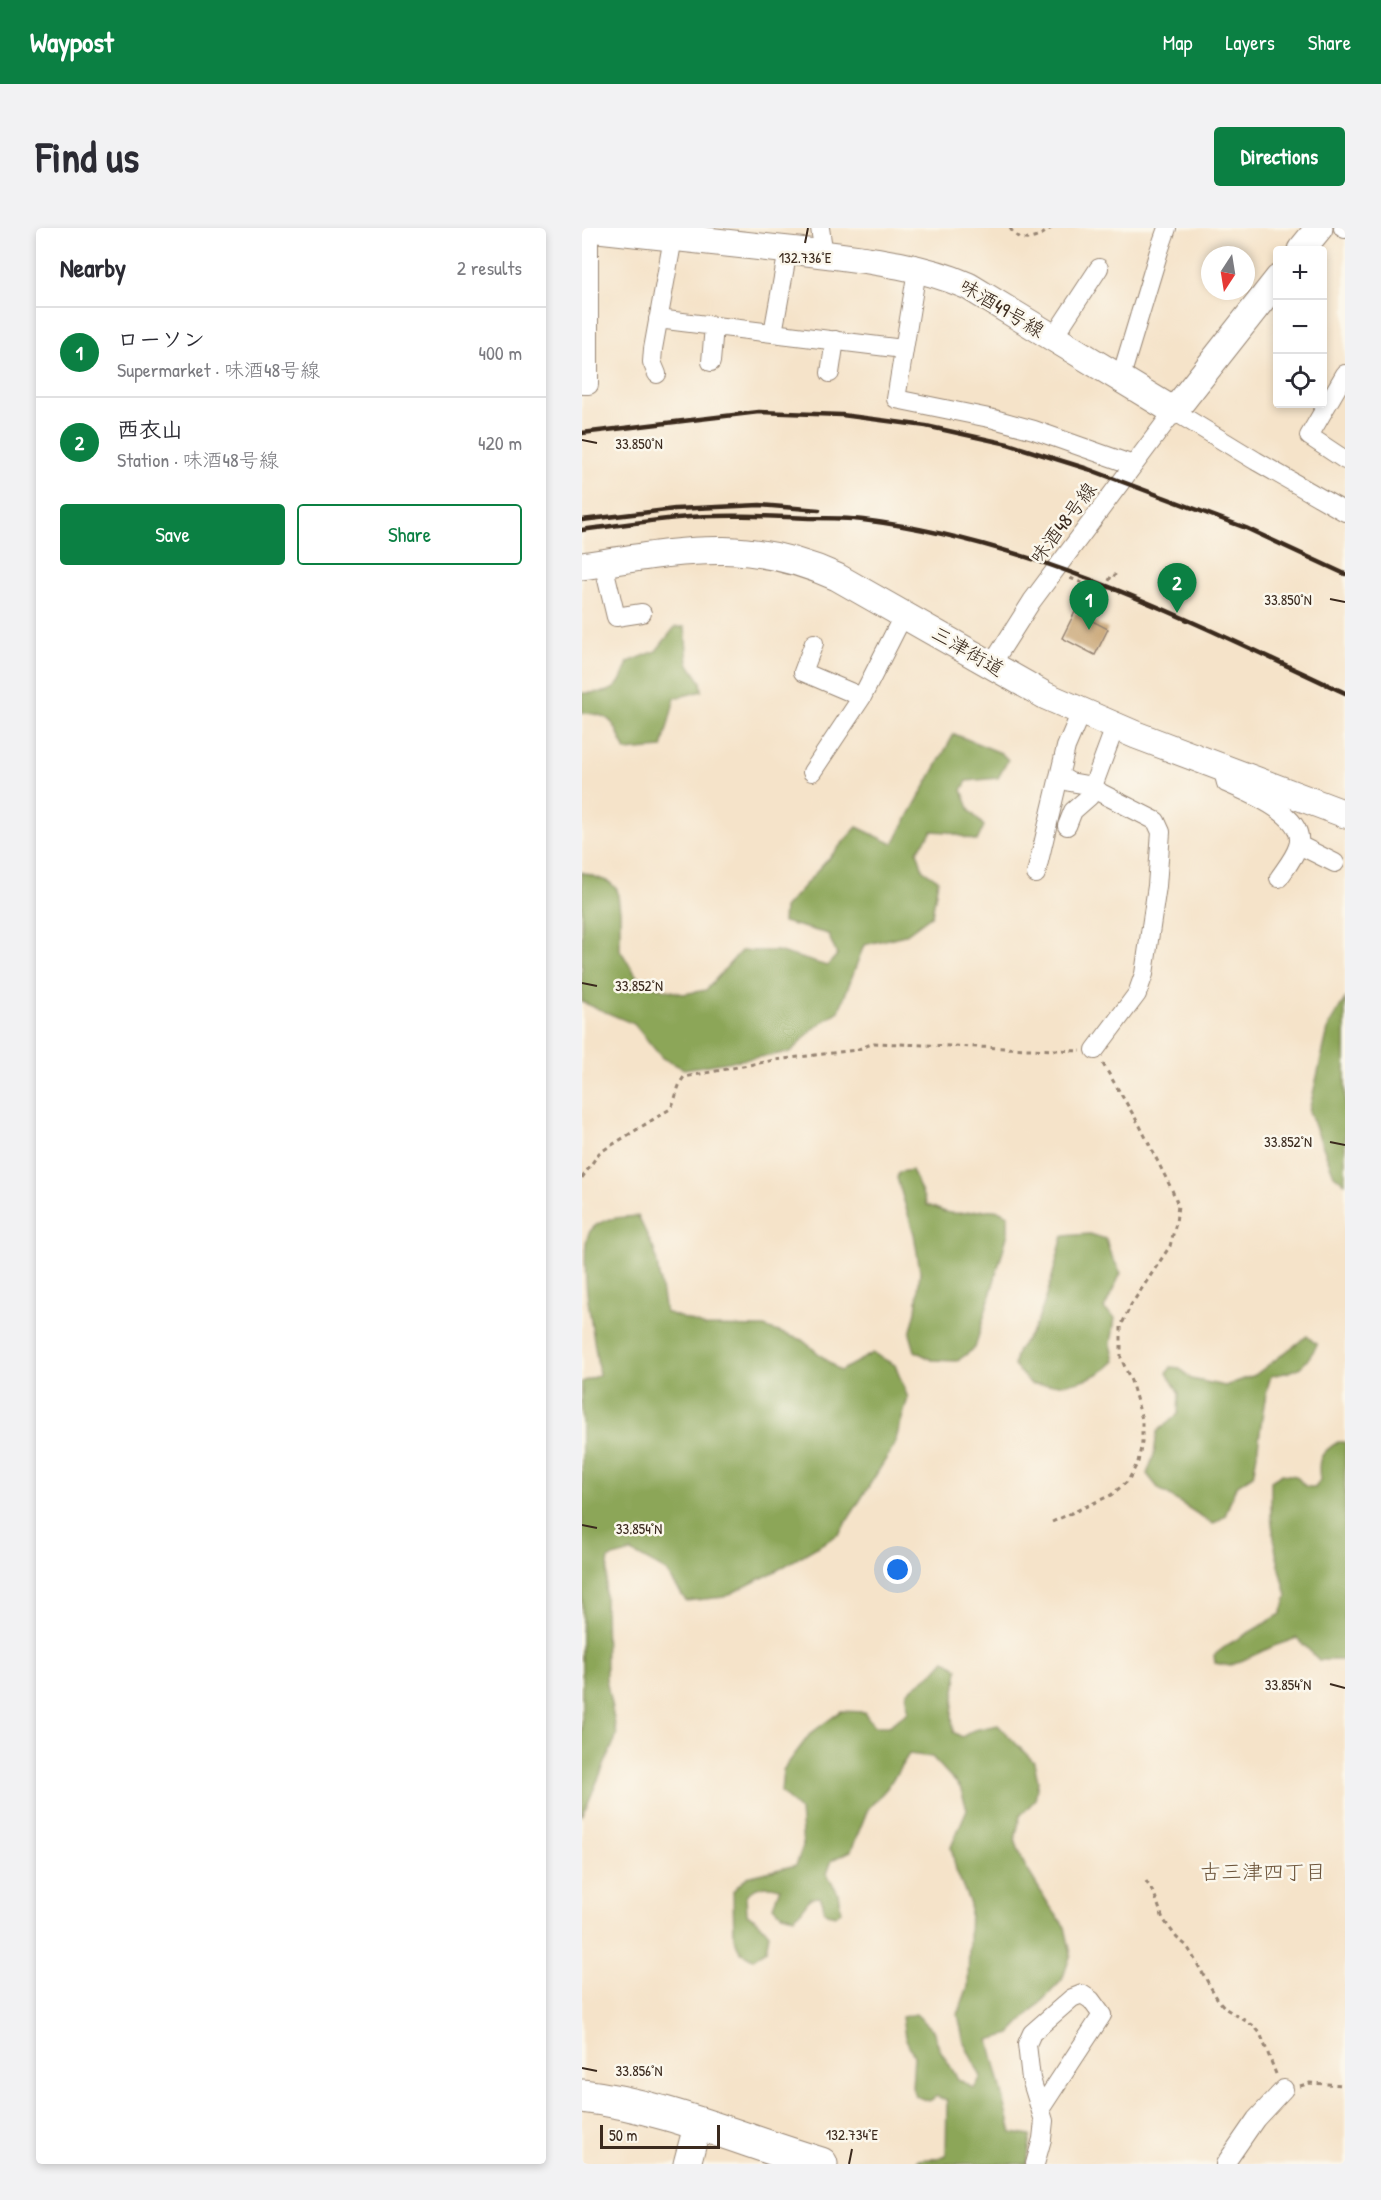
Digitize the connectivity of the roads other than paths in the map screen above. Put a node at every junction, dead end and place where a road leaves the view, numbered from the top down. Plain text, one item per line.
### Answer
1 (589, 228) edge
2 (820, 228) edge
3 (1167, 228) edge
4 (1319, 228) edge
5 (627, 230) edge
6 (673, 238) junction
7 (754, 238) edge
8 (1304, 246) edge
9 (788, 250) junction
10 (824, 255) junction
11 (1099, 268) dead end
12 (917, 270) junction
13 (1273, 285) edge
14 (586, 311) edge
15 (658, 318) junction
16 (714, 326) junction
17 (773, 333) junction
18 (1053, 338) junction
19 (835, 340) junction
20 (903, 349) junction
21 (711, 362) dead end
22 (830, 373) dead end
23 (657, 374) dead end
24 (1344, 379) edge
25 (1120, 380) junction
26 (582, 385) edge
27 (1174, 411) junction
28 (1345, 460) edge
29 (1133, 465) junction
30 (1345, 512) edge
31 (593, 564) edge
32 (642, 613) dead end
33 (904, 615) junction
34 (814, 643) dead end
35 (992, 664) junction
36 (862, 697) junction
37 (1081, 712) junction
38 (1115, 727) junction
39 (1222, 768) junction
40 (812, 772) dead end
41 (1059, 776) junction
42 (1093, 786) junction
43 (1345, 814) edge
44 (1067, 826) dead end
45 (1299, 845) junction
46 (1335, 863) dead end
47 (1036, 874) dead end
48 (1279, 878) dead end
49 (1095, 1050) road end
50 (1284, 2089) road end
51 (582, 2096) edge
52 (1041, 2108) junction
53 (582, 2112) edge
54 (693, 2142) edge
55 (771, 2164) edge
56 (821, 2164) edge
57 (1035, 2164) edge
58 (1226, 2164) edge

1 - 5 street, 味酒49号線
1 - 14 street
2 - 10 street
3 - 25 street
4 - 8 street
5 - 6 street, 味酒49号線
6 - 7 street, 味酒49号線
6 - 15 street
7 - 9 street, 味酒49号線
9 - 10 street, 味酒49号線
9 - 17 street
10 - 12 street, 味酒49号線
11 - 18 street
12 - 18 street, 味酒49号線
12 - 20 street
13 - 27 street
14 - 26 street
15 - 16 street
15 - 23 street
16 - 17 street
16 - 21 street
17 - 19 street
18 - 25 street, 味酒49号線
19 - 20 street
19 - 22 street
20 - 29 street
24 - 28 street
25 - 27 street, 味酒49号線
27 - 29 street, 味酒48号線
27 - 30 street
29 - 35 street, 味酒48号線
31 - 32 street
31 - 33 street, 三津街道
33 - 35 street, 三津街道
33 - 36 street
34 - 36 street
35 - 37 street, 三津街道
36 - 40 street
37 - 38 street, 三津街道
37 - 41 street
38 - 39 street, 三津街道
38 - 42 street
39 - 43 street, 三津街道
39 - 45 street
41 - 42 street
41 - 47 street
42 - 44 street
42 - 49 street
45 - 46 street
45 - 48 street
50 - 58 street
51 - 54 highway
52 - 52 street
52 - 57 street
53 - 54 highway
54 - 55 highway
54 - 56 highway

